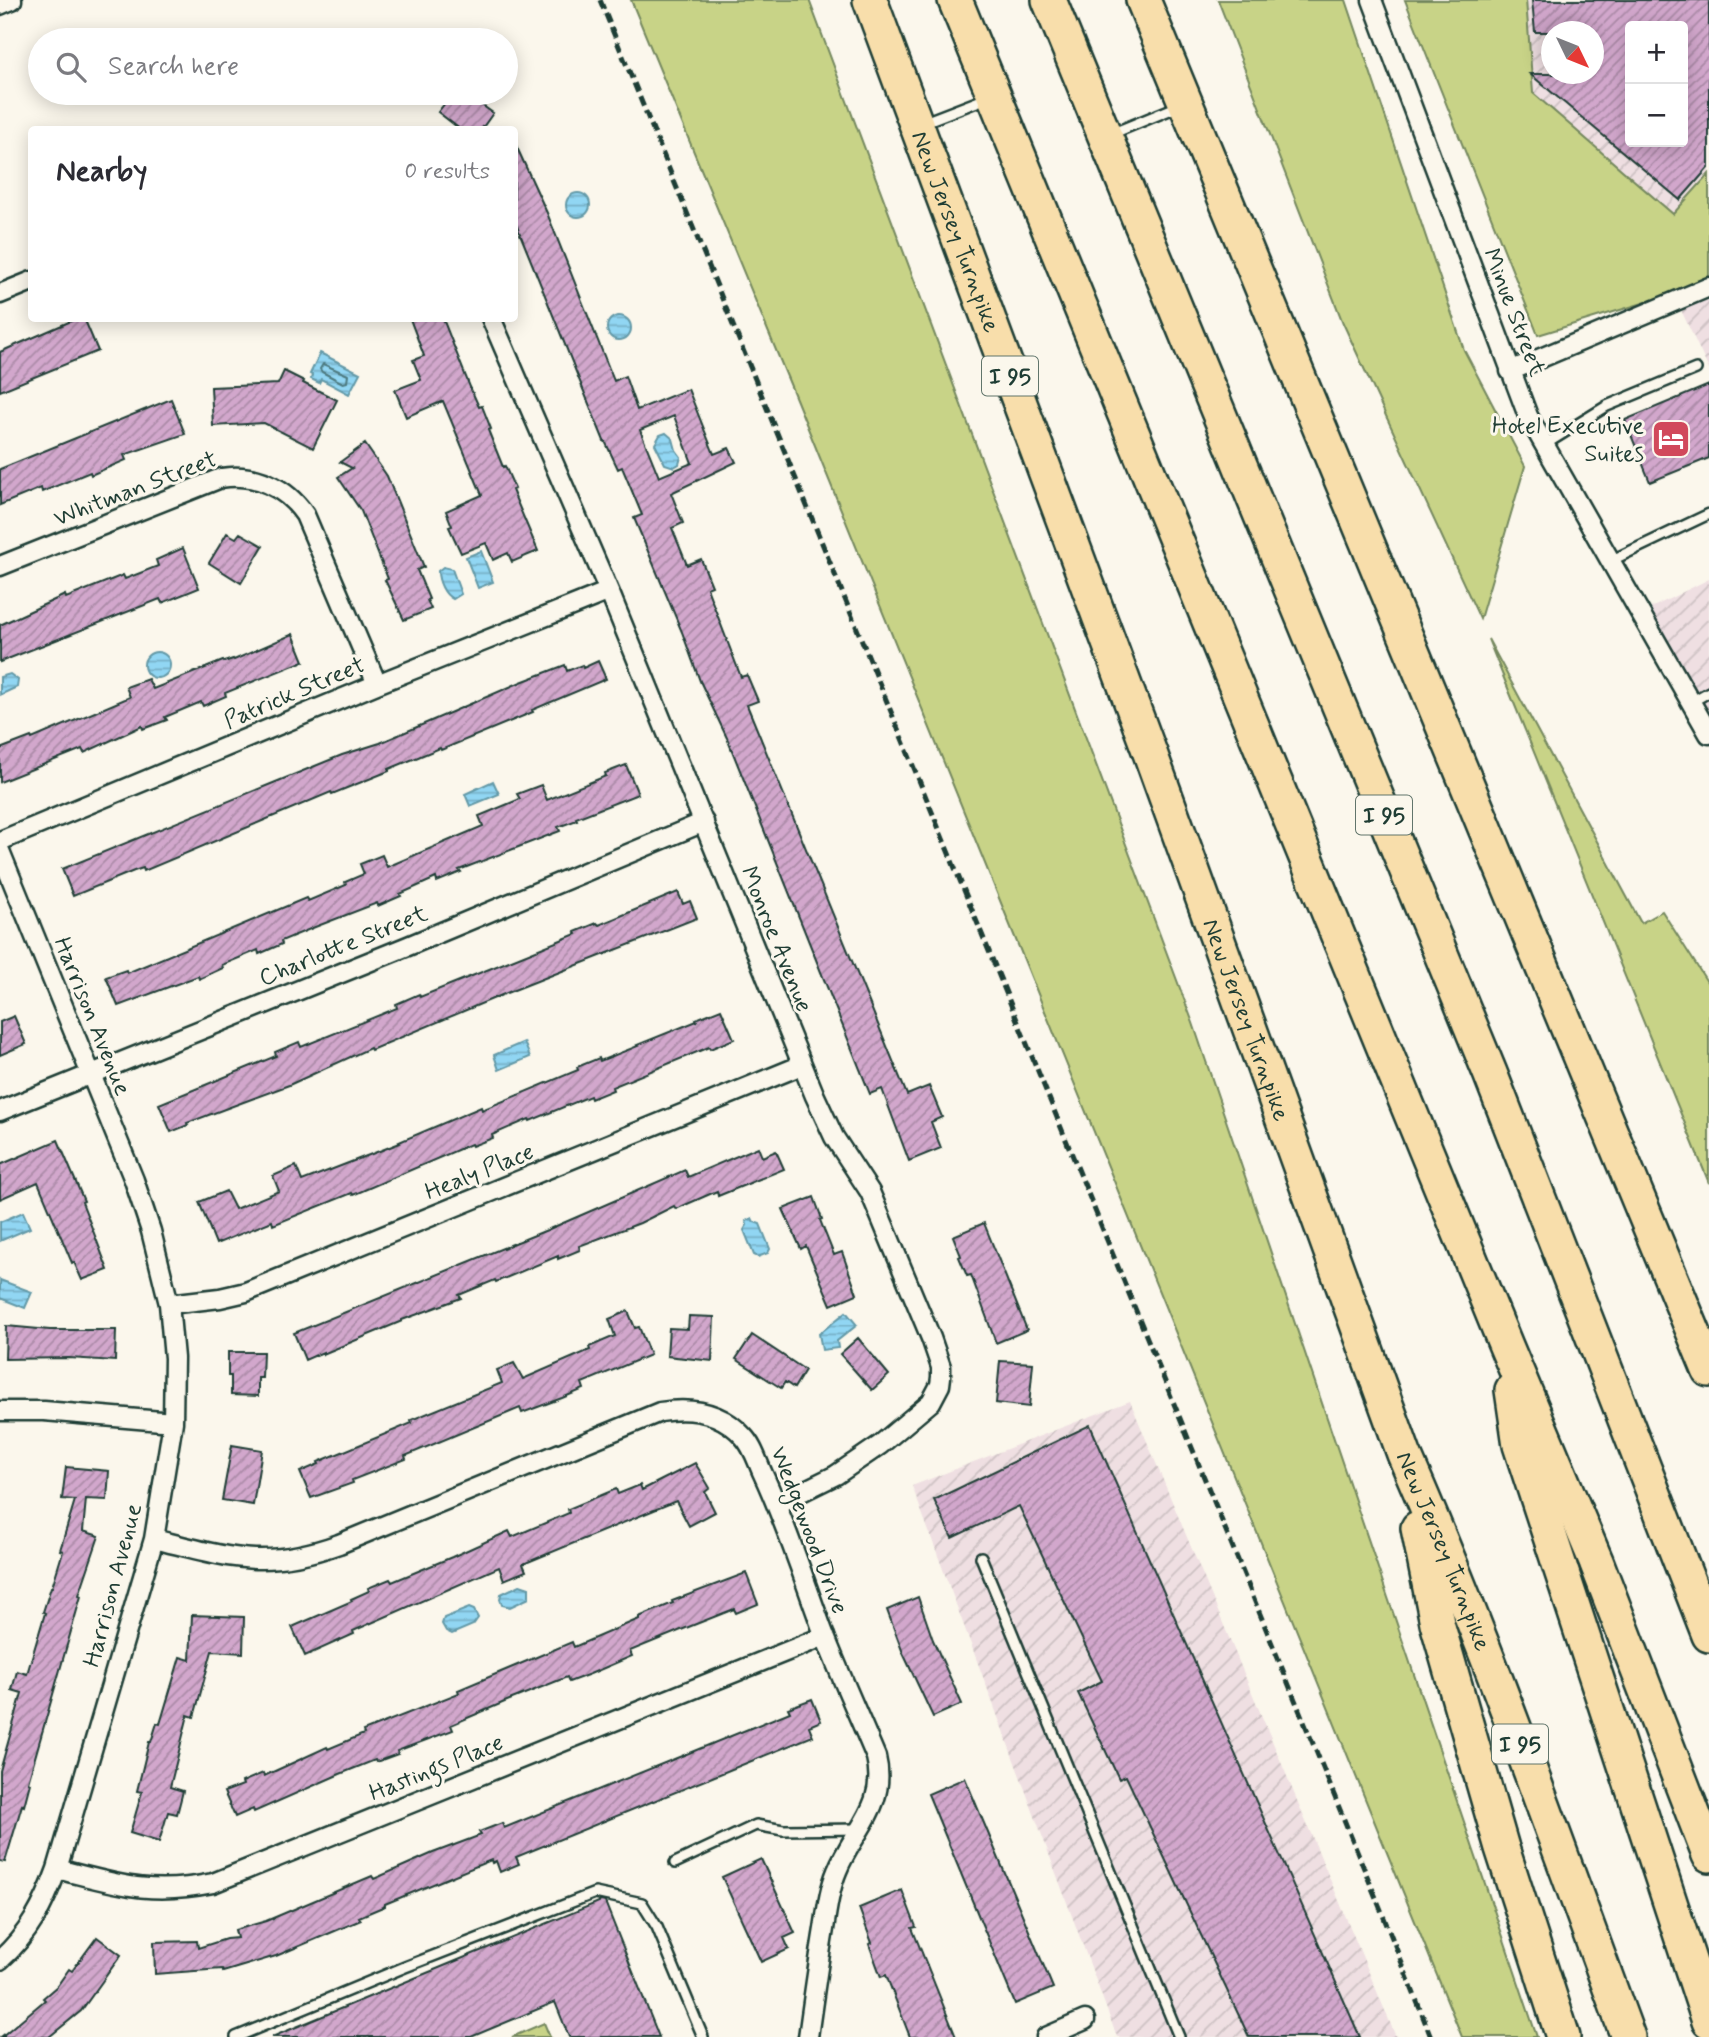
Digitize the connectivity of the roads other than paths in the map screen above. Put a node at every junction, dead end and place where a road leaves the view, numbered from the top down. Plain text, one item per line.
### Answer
1 (12, 0) edge
2 (870, 0) edge
3 (955, 0) edge
4 (1049, 0) edge
5 (1143, 0) edge
6 (1372, 0) edge
7 (0, 5) edge
8 (993, 95) junction
9 (1185, 104) junction
10 (917, 125) junction
11 (1106, 136) junction
12 (28, 283) edge
13 (1709, 287) edge
14 (0, 294) edge
15 (493, 322) edge
16 (1696, 369) dead end
17 (1510, 371) junction
18 (1544, 445) junction
19 (1709, 513) edge
20 (1610, 561) junction
21 (0, 566) edge
22 (609, 591) junction
23 (377, 684) junction
24 (1709, 692) edge
25 (1691, 702) junction
26 (1709, 734) edge
27 (704, 822) junction
28 (0, 841) edge
29 (0, 851) edge
30 (802, 1066) junction
31 (90, 1074) junction
32 (0, 1111) edge
33 (169, 1304) junction
34 (1506, 1346) junction
35 (1709, 1370) edge
36 (0, 1411) edge
37 (173, 1422) junction
38 (1404, 1454) junction
39 (777, 1504) junction
40 (155, 1539) junction
41 (981, 1557) dead end
42 (1709, 1635) edge
43 (825, 1636) junction
44 (861, 1829) junction
45 (1709, 1855) edge
46 (675, 1863) dead end
47 (57, 1869) junction
48 (0, 1960) edge
49 (1085, 2020) dead end
50 (1709, 2021) edge
51 (236, 2037) edge
52 (703, 2037) edge
53 (808, 2037) edge
54 (1046, 2037) edge
55 (1178, 2037) edge
56 (1563, 2037) edge
57 (1628, 2037) edge

1 - 7 street
2 - 10 highway, New Jersey Turnpike / I 95
3 - 8 highway
4 - 11 highway, I 95
5 - 9 highway
6 - 17 street, Minue Street
8 - 10 lane
8 - 34 highway
9 - 11 lane
9 - 35 highway
10 - 38 highway, New Jersey Turnpike / I 95
11 - 42 highway, I 95
12 - 14 street
13 - 17 street
15 - 22 street, Monroe Avenue
16 - 18 lane
17 - 18 street, Minue Street
18 - 20 street, Minue Street
19 - 20 lane
20 - 25 street, Minue Street
21 - 23 street, Whitman Street
22 - 23 street, Patrick Street
22 - 27 street, Monroe Avenue
23 - 28 street, Patrick Street
24 - 25 lane
25 - 26 street, Minue Street
27 - 30 street, Monroe Avenue
27 - 31 street, Charlotte Street
29 - 31 street, Harrison Avenue
30 - 33 street, Healy Place
30 - 39 street, Monroe Avenue
31 - 32 street, Charlotte Street
31 - 33 street, Harrison Avenue
33 - 37 street, Harrison Avenue
34 - 45 highway
34 - 50 highway
36 - 37 street
37 - 40 street, Harrison Avenue
38 - 56 highway
38 - 57 highway, New Jersey Turnpike / I 95
39 - 40 street, Wedgewood Drive
39 - 43 street, Wedgewood Drive
40 - 47 street, Harrison Avenue
41 - 55 lane
43 - 44 street, Wedgewood Drive
43 - 47 street, Hastings Place
44 - 46 lane
44 - 53 street, Wedgewood Drive
47 - 48 street, Harrison Avenue
49 - 54 street
51 - 52 lane

